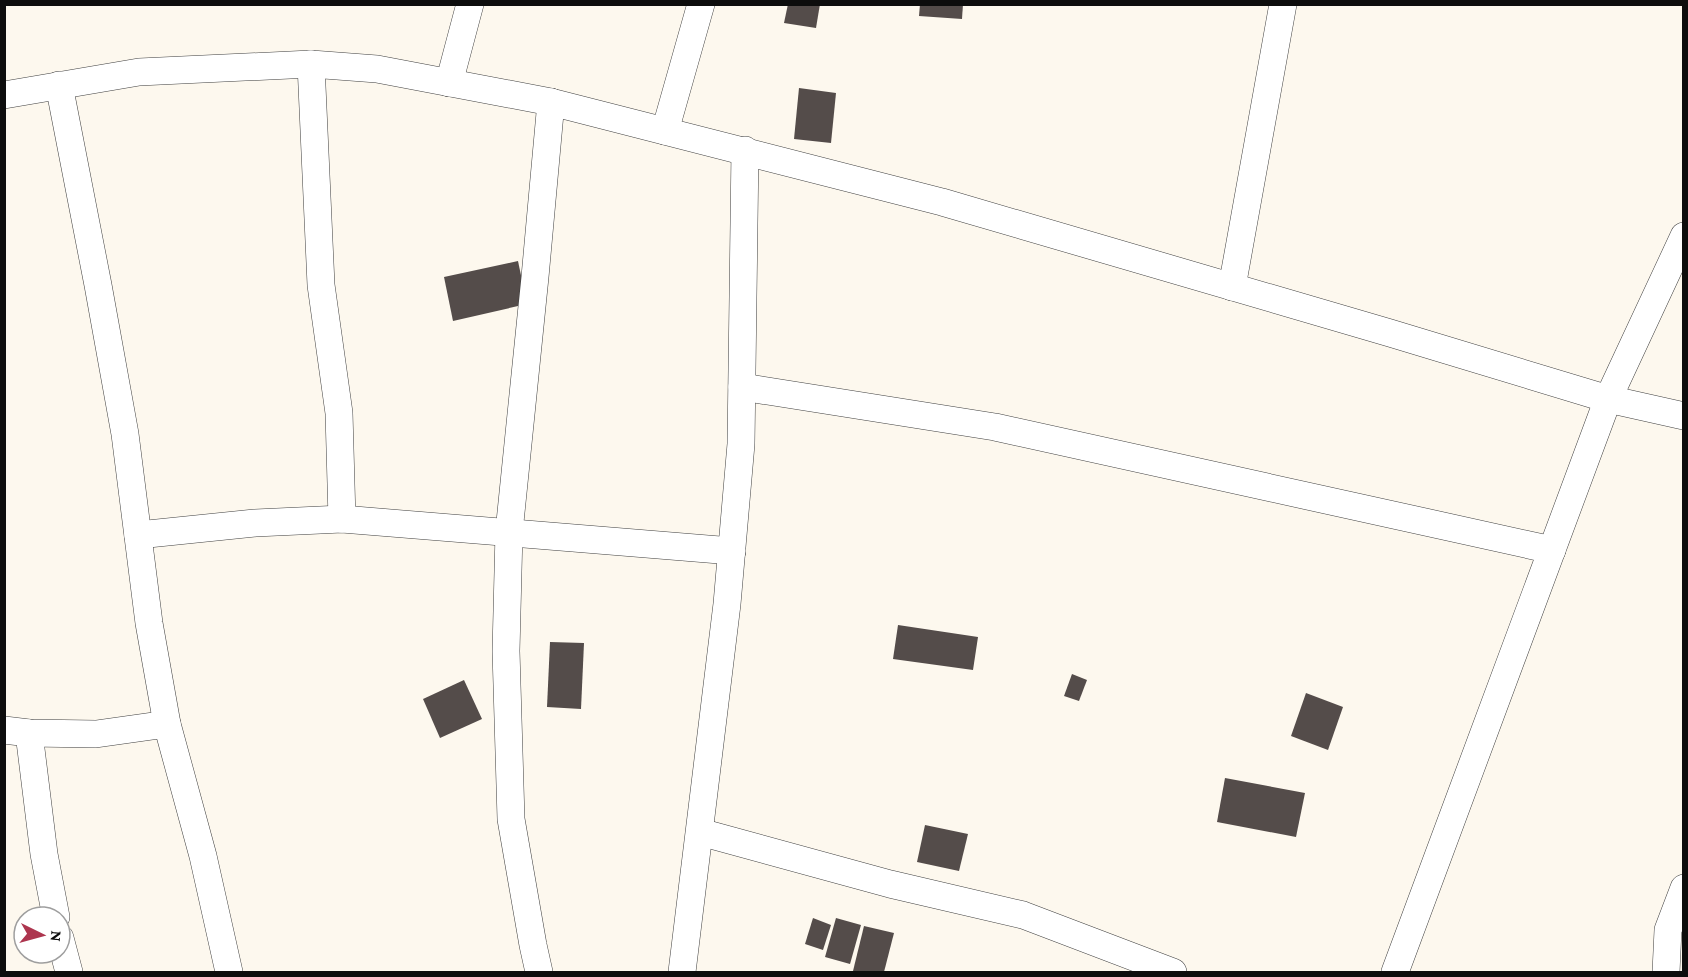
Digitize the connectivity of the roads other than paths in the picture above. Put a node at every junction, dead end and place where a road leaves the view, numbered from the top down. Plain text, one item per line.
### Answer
1 (470, 4) edge
2 (701, 4) edge
3 (1283, 4) edge
4 (311, 64) junction
5 (450, 83) junction
6 (59, 86) junction
7 (4, 95) edge
8 (551, 102) junction
9 (665, 130) junction
10 (745, 150) junction
11 (1683, 236) edge
12 (1232, 287) junction
13 (742, 387) junction
14 (1608, 399) junction
15 (1683, 416) edge
16 (342, 519) junction
17 (509, 532) junction
18 (138, 536) junction
19 (1552, 550) junction
20 (732, 551) junction
21 (167, 723) junction
22 (16, 732) edge
23 (700, 832) junction
24 (1683, 888) edge
25 (54, 905) edge
26 (229, 972) edge
27 (539, 972) edge
28 (682, 972) edge
29 (1173, 972) edge
30 (1395, 972) edge
31 (1666, 972) edge

1 - 5 street
2 - 9 street
3 - 12 street
4 - 5 street
4 - 6 street
4 - 16 street
5 - 8 street
6 - 7 street
6 - 18 street
8 - 9 street
8 - 17 street
9 - 10 street
10 - 12 street
10 - 13 street
11 - 14 street
12 - 14 street
13 - 19 street
13 - 20 street
14 - 15 street
14 - 19 street
16 - 17 street
16 - 18 street
17 - 20 street
17 - 27 street
18 - 21 street
19 - 30 street
20 - 23 street
21 - 22 street
21 - 26 street
22 - 25 street
23 - 28 street
23 - 29 street
24 - 31 street

